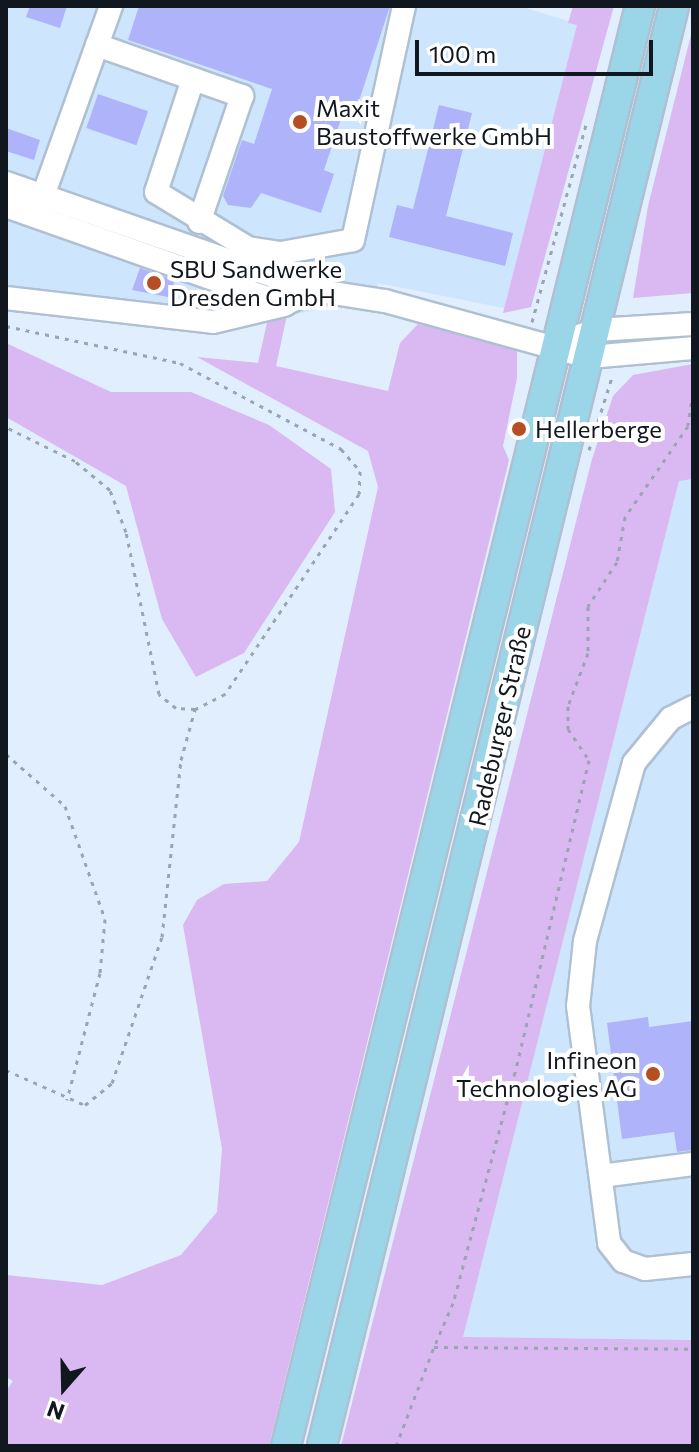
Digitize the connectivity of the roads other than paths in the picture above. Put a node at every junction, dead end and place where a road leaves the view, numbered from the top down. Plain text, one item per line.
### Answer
1 (404, 6) edge
2 (640, 6) edge
3 (674, 6) edge
4 (103, 8) edge
5 (97, 45) junction
6 (193, 79) junction
7 (6, 183) edge
8 (43, 196) junction
9 (6, 206) edge
10 (199, 222) junction
11 (314, 290) junction
12 (6, 298) edge
13 (285, 304) junction
14 (693, 324) edge
15 (593, 343) junction
16 (556, 344) junction
17 (693, 348) edge
18 (693, 707) edge
19 (693, 1164) edge
20 (601, 1176) junction
21 (693, 1264) edge
22 (286, 1446) edge
23 (322, 1446) edge

1 - 10 street
2 - 16 main road, Radeburger Straße
3 - 15 main road, Radeburger Straße
4 - 5 street
5 - 6 street
5 - 8 street
6 - 10 street
6 - 10 street
7 - 8 street
8 - 11 street
9 - 13 street
11 - 13 street
11 - 16 street
12 - 13 street
14 - 15 street
15 - 16 street
15 - 17 street
15 - 23 main road, Radeburger Straße
16 - 22 main road, Radeburger Straße
18 - 20 street
19 - 20 street
20 - 21 street

